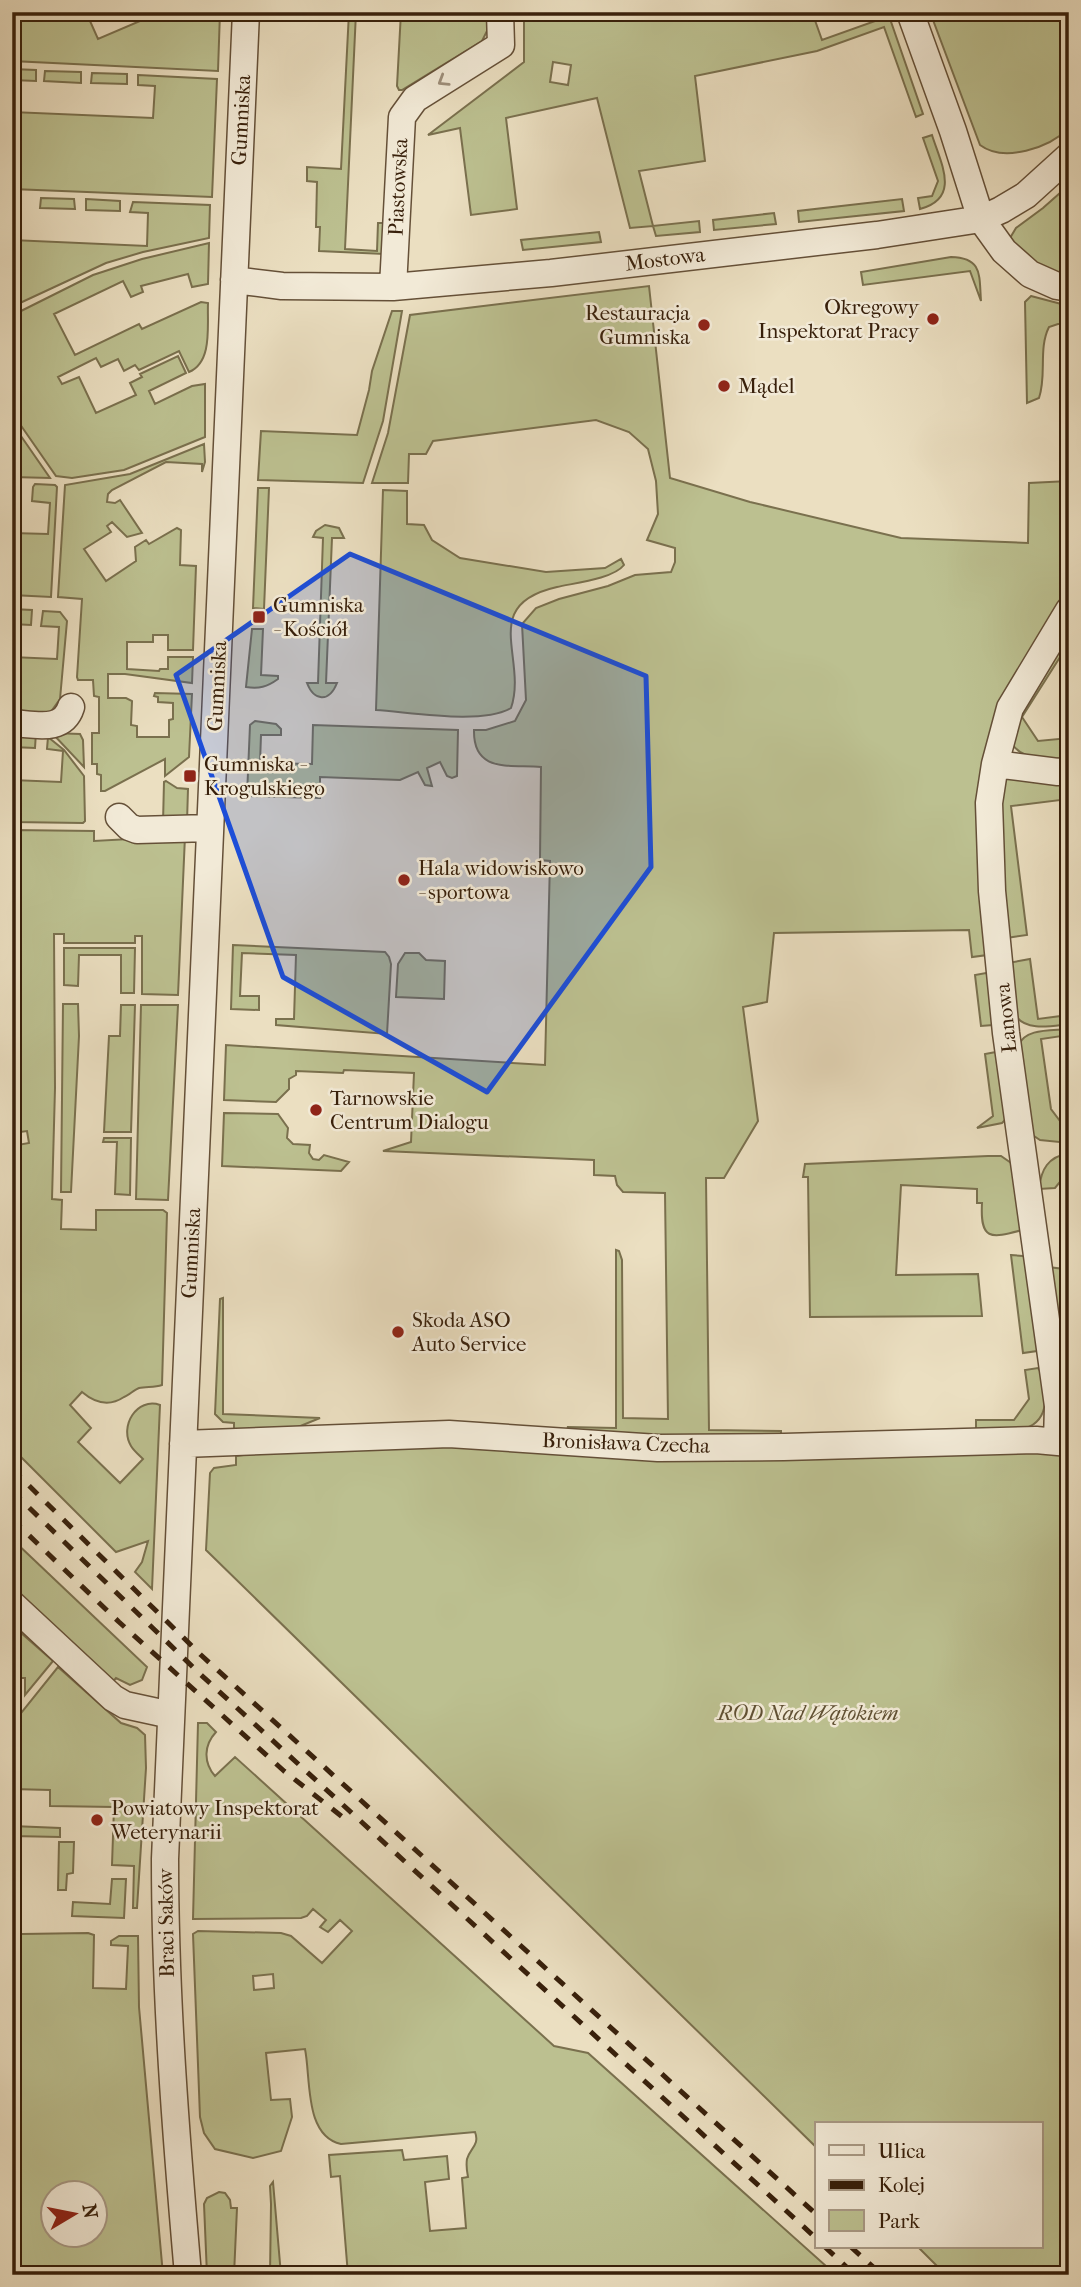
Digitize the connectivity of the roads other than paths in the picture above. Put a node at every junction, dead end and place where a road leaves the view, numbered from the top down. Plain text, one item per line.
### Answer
1 (246, 12) edge
2 (500, 12) edge
3 (910, 12) edge
4 (1067, 158) edge
5 (981, 219) junction
6 (234, 279) junction
7 (393, 287) junction
8 (1069, 288) edge
9 (1069, 610) edge
10 (71, 707) dead end
11 (12, 723) edge
12 (995, 764) junction
13 (1069, 771) edge
14 (119, 817) dead end
15 (210, 828) junction
16 (1063, 1442) edge
17 (183, 1444) junction
18 (12, 1604) edge
19 (171, 1715) junction
20 (188, 2275) edge

1 - 6 street, Gumniska
2 -> 7 street, Piastowska
3 - 5 street
4 - 5 street, Mostowa
5 - 7 street, Mostowa
5 - 8 street
6 - 7 street, Mostowa
6 - 15 street, Gumniska
9 - 12 street, Łanowa
10 - 11 street
12 - 13 street
12 - 16 street, Łanowa
14 - 15 street
15 - 17 street, Gumniska
16 - 17 street, Bronisława Czecha
17 - 19 street, Braci Saków
18 - 19 street
19 - 20 street, Braci Saków

